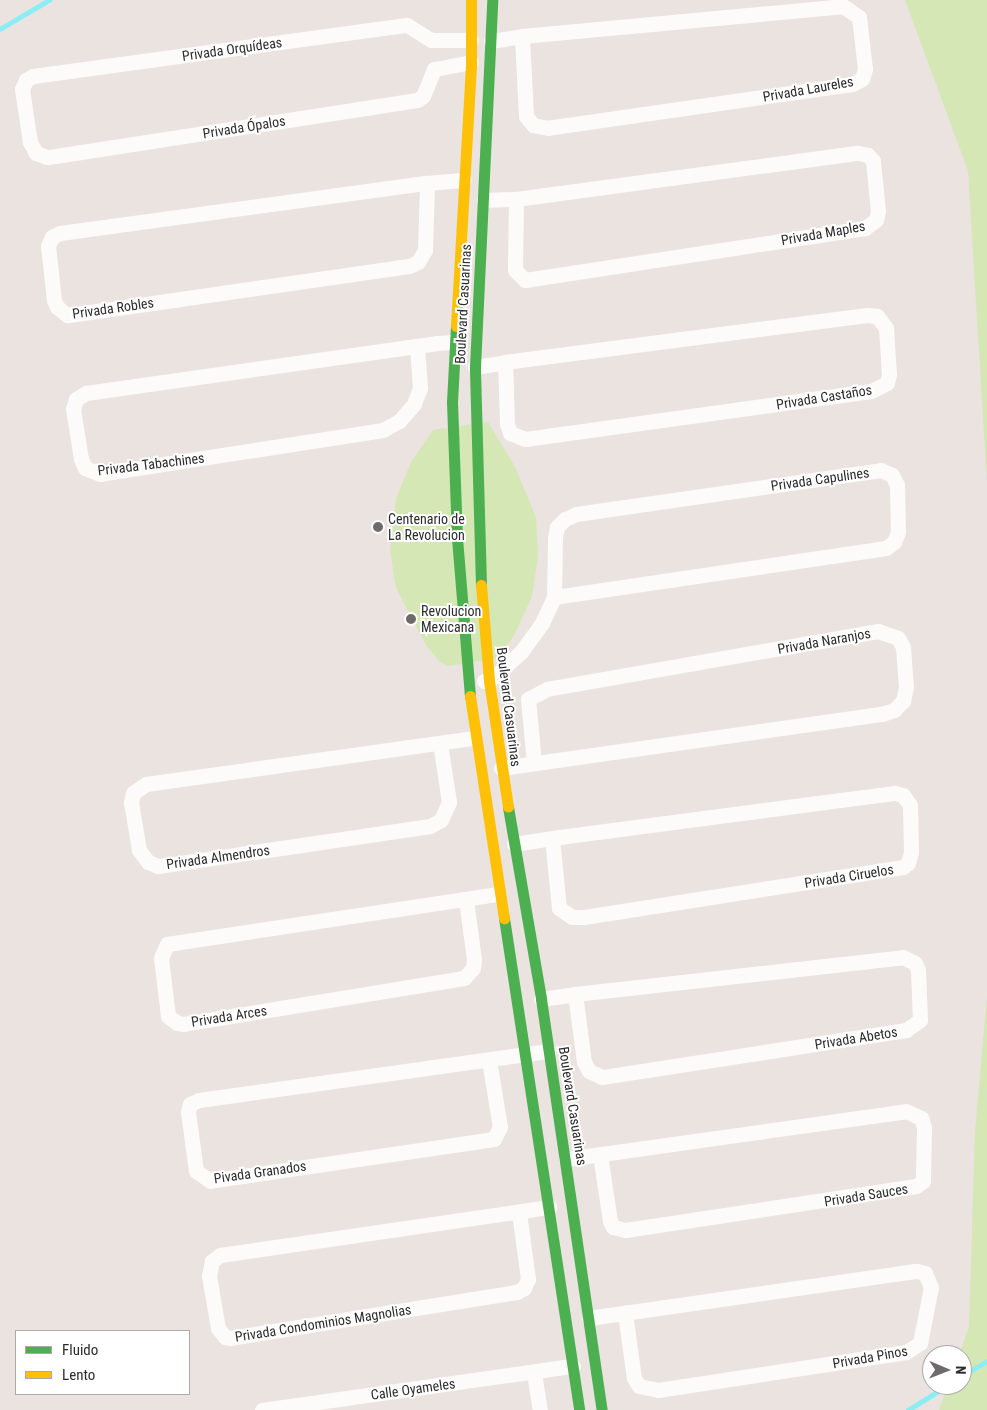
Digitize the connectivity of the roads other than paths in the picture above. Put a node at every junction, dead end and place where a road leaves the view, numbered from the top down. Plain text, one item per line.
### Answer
1 (471, 0) edge
2 (492, 0) edge
3 (522, 36) junction
4 (472, 40) junction
5 (491, 41) junction
6 (471, 62) junction
7 (26, 116) joint
8 (464, 180) junction
9 (427, 183) junction
10 (516, 199) junction
11 (484, 200) junction
12 (454, 342) junction
13 (417, 346) junction
14 (505, 362) junction
15 (475, 367) junction
16 (554, 596) junction
17 (489, 681) junction
18 (468, 683) junction
19 (474, 738) junction
20 (440, 743) junction
21 (534, 763) junction
22 (501, 768) junction
23 (552, 838) junction
24 (514, 844) junction
25 (498, 894) junction
26 (466, 900) junction
27 (575, 994) junction
28 (541, 999) junction
29 (549, 1051) junction
30 (525, 1055) junction
31 (489, 1060) junction
32 (600, 1156) junction
33 (566, 1159) junction
34 (550, 1207) junction
35 (519, 1213) junction
36 (625, 1313) junction
37 (589, 1318) junction
38 (573, 1366) junction
39 (534, 1373) junction
40 (262, 1410) edge
41 (540, 1410) edge
42 (579, 1410) edge
43 (602, 1410) edge

1 - 4 street, Boulevard Casuarinas
2 - 5 street, Boulevard Casuarinas
3 - 3 street, Privada Laureles
3 - 5 street, Privada Laureles
4 - 6 street, Boulevard Casuarinas
4 - 7 street, Privada Orquídeas
5 - 11 street, Boulevard Casuarinas
6 - 7 street, Privada Ópalos
6 - 8 street, Boulevard Casuarinas
8 - 9 street, Privada Robles
8 - 12 street, Boulevard Casuarinas
9 - 9 street, Privada Robles
10 - 10 street, Privada Maples
10 - 11 street, Privada Maples
11 - 15 street, Boulevard Casuarinas
12 - 13 street, Privada Tabachines
12 - 18 street, Boulevard Casuarinas
13 - 13 street, Privada Tabachines
14 - 14 street, Privada Castaños
14 - 15 street, Privada Castaños
15 - 17 street, Boulevard Casuarinas
16 - 16 street, Privada Capulines
16 - 17 street, Privada Capulines
17 - 18 street
17 - 22 street, Boulevard Casuarinas
18 - 19 street, Boulevard Casuarinas
19 - 20 street, Privada Almendros
19 - 25 street, Boulevard Casuarinas
20 - 20 street, Privada Almendros
21 - 21 street, Privada Naranjos
21 - 22 street, Privada Naranjos
22 - 24 street, Boulevard Casuarinas
23 - 23 street, Privada Ciruelos
23 - 24 street, Privada Ciruelos
24 - 28 street, Boulevard Casuarinas
25 - 26 street, Privada Arces
25 - 30 street, Boulevard Casuarinas
26 - 26 street, Privada Arces
27 - 27 street, Privada Abetos
27 - 28 street, Privada Abetos
28 - 29 street, Boulevard Casuarinas
29 - 30 street, Pivada Granados
29 - 33 street, Boulevard Casuarinas
30 - 31 street, Pivada Granados
30 - 34 street, Boulevard Casuarinas
31 - 31 street, Pivada Granados
32 - 32 street, Privada Sauces
32 - 33 street, Privada Sauces
33 - 37 street, Boulevard Casuarinas
34 - 35 street, Privada Condominios Magnolias
34 - 38 street, Boulevard Casuarinas
35 - 35 street, Privada Condominios Magnolias
36 - 36 street, Privada Pinos
36 - 37 street, Privada Pinos
37 - 43 street, Boulevard Casuarinas
38 - 39 street, Calle Oyameles
38 - 42 street, Boulevard Casuarinas
39 - 40 street, Calle Oyameles
39 - 41 street

